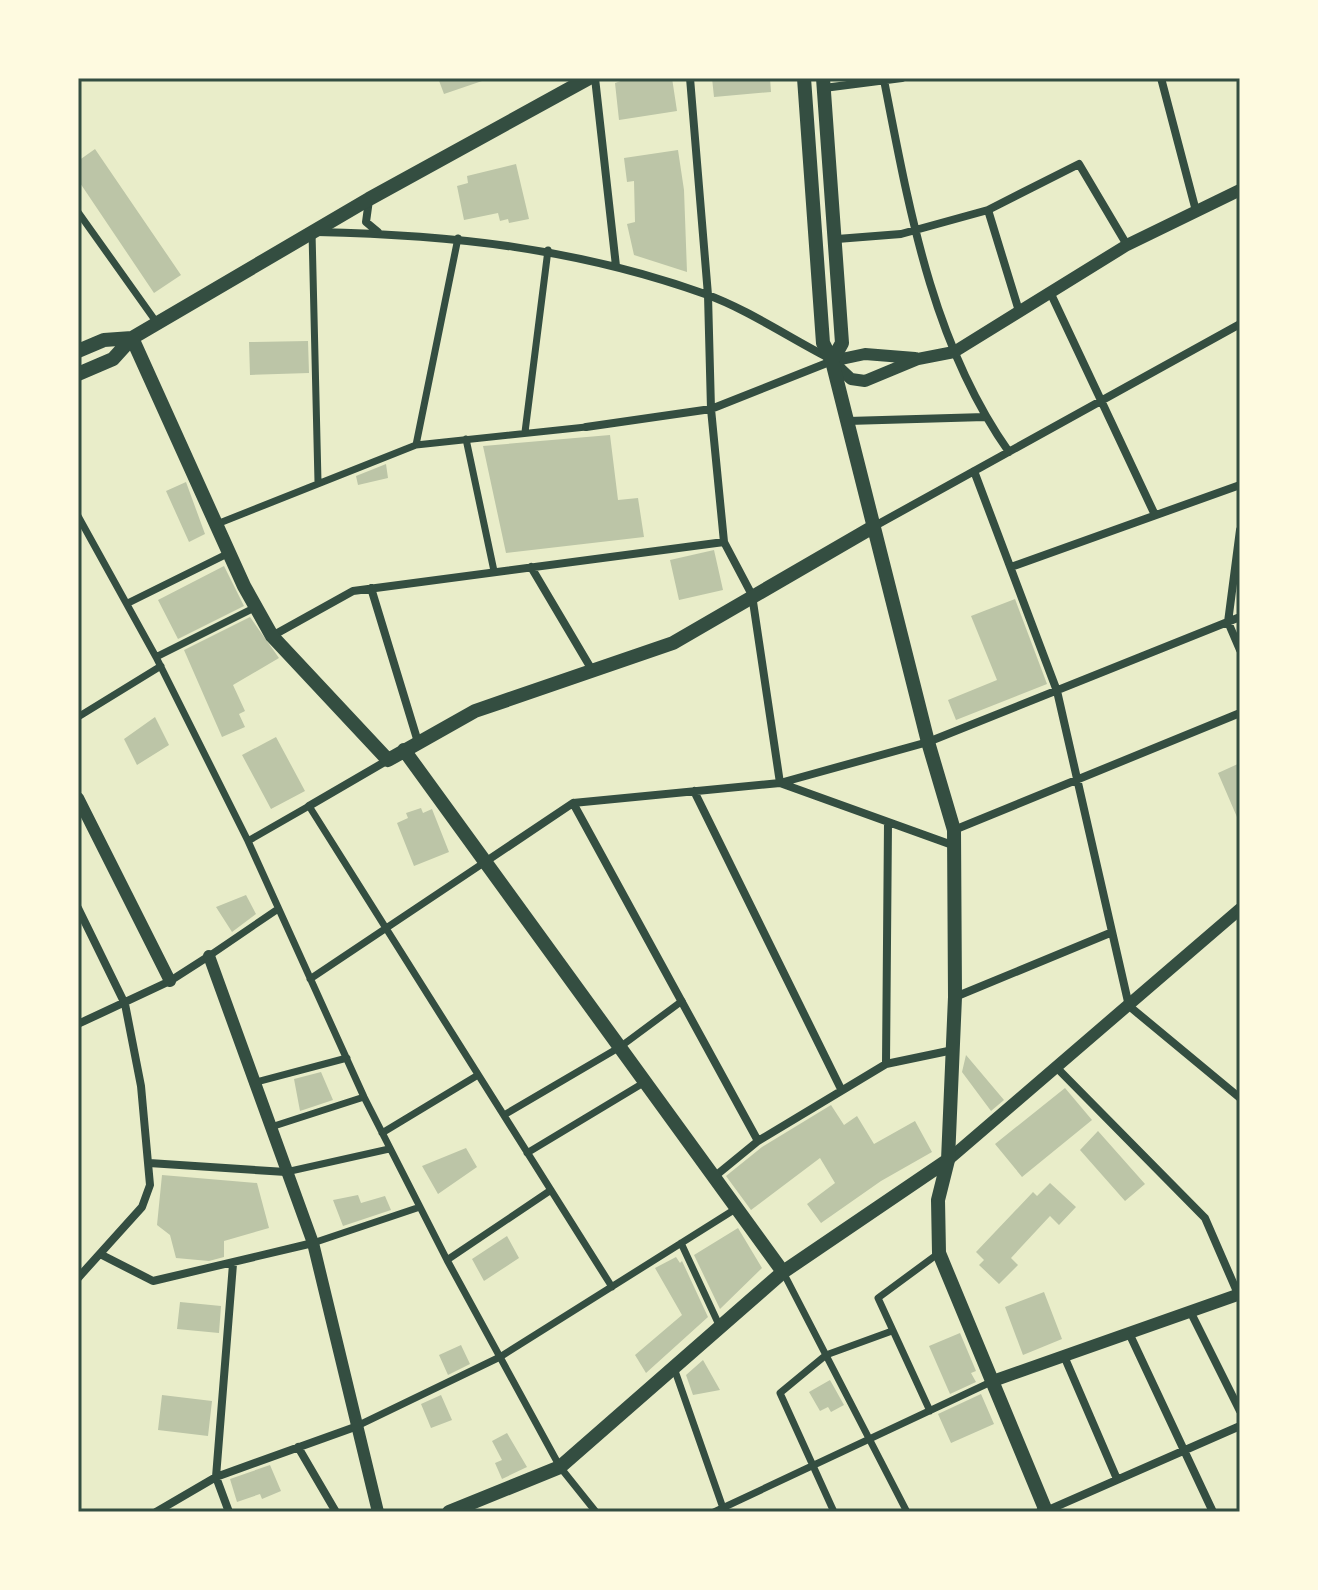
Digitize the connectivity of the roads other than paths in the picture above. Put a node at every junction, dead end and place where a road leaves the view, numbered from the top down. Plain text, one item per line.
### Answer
1 (589, 78) edge
2 (595, 78) edge
3 (690, 78) edge
4 (804, 78) edge
5 (902, 78) edge
6 (1161, 78) edge
7 (884, 80) junction
8 (824, 83) edge
9 (1240, 190) edge
10 (369, 199) junction
11 (988, 210) junction
12 (1196, 211) junction
13 (78, 212) edge
14 (913, 228) junction
15 (312, 232) junction
16 (382, 234) junction
17 (458, 238) junction
18 (837, 239) junction
19 (1127, 245) junction
20 (548, 250) junction
21 (616, 266) junction
22 (1050, 292) junction
23 (708, 295) junction
24 (1019, 311) junction
25 (157, 323) junction
26 (1240, 324) edge
27 (132, 338) junction
28 (78, 351) edge
29 (954, 352) junction
30 (918, 359) junction
31 (832, 361) junction
32 (78, 374) edge
33 (1101, 401) junction
34 (711, 409) junction
35 (985, 417) junction
36 (848, 421) junction
37 (586, 427) joint
38 (525, 432) junction
39 (466, 439) junction
40 (416, 445) junction
41 (1009, 452) junction
42 (974, 471) junction
43 (318, 482) junction
44 (1240, 485) edge
45 (1155, 515) junction
46 (78, 516) edge
47 (217, 524) junction
48 (873, 527) junction
49 (1240, 530) edge
50 (724, 542) junction
51 (229, 553) junction
52 (531, 567) junction
53 (1011, 567) junction
54 (494, 571) junction
55 (371, 588) junction
56 (752, 595) junction
57 (128, 603) junction
58 (256, 607) junction
59 (1240, 617) edge
60 (1228, 622) junction
61 (272, 636) junction
62 (1240, 650) edge
63 (156, 657) junction
64 (161, 666) junction
65 (592, 670) junction
66 (1057, 691) junction
67 (1240, 713) edge
68 (78, 717) edge
69 (928, 742) junction
70 (411, 746) junction
71 (388, 760) junction
72 (1076, 780) junction
73 (780, 783) junction
74 (694, 791) junction
75 (78, 798) edge
76 (573, 803) junction
77 (309, 806) junction
78 (888, 822) junction
79 (954, 830) junction
80 (248, 841) junction
81 (956, 846) junction
82 (485, 862) junction
83 (78, 908) edge
84 (278, 909) junction
85 (1240, 909) edge
86 (386, 928) junction
87 (1110, 933) junction
88 (209, 956) junction
89 (310, 979) junction
90 (170, 981) junction
91 (955, 997) junction
92 (682, 1001) junction
93 (125, 1004) junction
94 (1129, 1006) junction
95 (78, 1024) edge
96 (620, 1047) junction
97 (953, 1050) junction
98 (347, 1058) junction
99 (886, 1064) junction
100 (1057, 1068) junction
101 (478, 1075) junction
102 (645, 1082) junction
103 (253, 1083) junction
104 (841, 1089) junction
105 (364, 1097) junction
106 (1240, 1098) edge
107 (504, 1115) junction
108 (269, 1128) junction
109 (382, 1133) junction
110 (758, 1141) junction
111 (389, 1149) junction
112 (527, 1153) junction
113 (948, 1160) junction
114 (149, 1163) junction
115 (286, 1172) junction
116 (714, 1177) junction
117 (551, 1190) junction
118 (420, 1207) junction
119 (737, 1208) junction
120 (313, 1243) junction
121 (681, 1243) junction
122 (939, 1253) junction
123 (100, 1254) junction
124 (447, 1260) junction
125 (233, 1264) junction
126 (783, 1272) junction
127 (78, 1278) edge
128 (612, 1287) junction
129 (1239, 1294) edge
130 (1190, 1311) junction
131 (720, 1327) junction
132 (892, 1331) junction
133 (1129, 1333) junction
134 (826, 1355) junction
135 (1064, 1356) junction
136 (500, 1357) junction
137 (674, 1368) junction
138 (993, 1381) junction
139 (930, 1411) junction
140 (1240, 1411) edge
141 (1240, 1426) edge
142 (355, 1427) junction
143 (869, 1439) junction
144 (298, 1447) junction
145 (1184, 1450) junction
146 (811, 1466) junction
147 (560, 1467) junction
148 (216, 1477) junction
149 (1117, 1479) junction
150 (723, 1508) junction
151 (156, 1512) edge
152 (229, 1512) edge
153 (336, 1512) edge
154 (378, 1512) edge
155 (449, 1512) edge
156 (596, 1512) edge
157 (714, 1512) edge
158 (834, 1512) edge
159 (907, 1512) edge
160 (1045, 1512) edge
161 (1213, 1512) edge

1 - 10 main road
2 - 21 street
3 - 23 street
4 - 31 main road
5 - 7 street
6 - 12 street
7 - 8 street
7 - 14 street
8 - 18 main road
9 - 12 street
10 - 15 main road
10 - 16 street
11 - 14 street
11 - 19 street
11 - 24 street
12 - 19 street
13 - 25 street
14 - 18 street
14 - 29 street
15 - 16 street
15 - 25 main road
15 - 43 street
16 - 17 street
17 - 20 street
17 - 40 street
18 - 31 main road
19 - 22 street
20 - 21 street
20 - 38 street
21 - 23 street
22 - 24 street
22 - 33 street
23 - 31 street
23 - 34 street
24 - 29 street
25 - 27 main road
26 - 33 street
27 - 28 main road
27 - 32 main road
27 - 47 main road
29 - 30 street
29 - 35 street
30 - 31 street
30 - 31 street
31 - 34 street
31 - 36 main road
33 - 41 street
33 - 45 street
34 - 37 street
34 - 50 street
35 - 36 street
35 - 41 street
36 - 48 main road
37 - 38 street
38 - 39 street
39 - 40 street
39 - 54 street
40 - 43 street
41 - 42 street
42 - 48 street
42 - 53 street
43 - 47 street
44 - 45 street
45 - 53 street
46 - 57 street
47 - 51 main road
48 - 56 main road
48 - 69 main road
49 - 60 street
50 - 52 street
50 - 56 street
51 - 57 street
51 - 58 main road
52 - 54 street
52 - 65 street
53 - 66 street
54 - 55 street
55 - 61 street
55 - 70 street
56 - 65 main road
56 - 73 street
57 - 63 street
58 - 61 main road
58 - 63 street
59 - 60 street
60 - 62 street
60 - 66 street
61 - 71 main road
63 - 64 street
64 - 68 street
64 - 80 street
65 - 70 main road
66 - 69 street
66 - 72 street
67 - 72 street
69 - 73 street
69 - 79 main road
70 - 71 main road
70 - 82 main road
71 - 77 street
72 - 79 street
72 - 87 street
73 - 74 street
73 - 78 street
74 - 76 street
74 - 104 street
75 - 90 street
76 - 82 street
76 - 92 street
77 - 80 street
77 - 86 street
78 - 81 street
78 - 99 street
79 - 81 main road
80 - 84 street
81 - 91 main road
82 - 86 street
82 - 96 main road
83 - 93 street
84 - 88 street
84 - 89 street
85 - 94 street
86 - 89 street
86 - 101 street
87 - 91 street
87 - 94 street
88 - 90 street
88 - 103 street
89 - 98 street
90 - 93 street
91 - 97 main road
92 - 96 street
92 - 110 street
93 - 95 street
93 - 114 street
94 - 100 street
94 - 106 street
96 - 102 main road
96 - 107 street
97 - 99 street
97 - 113 main road
98 - 103 street
98 - 105 street
99 - 104 street
100 - 113 street
100 - 129 street
101 - 107 street
101 - 109 street
102 - 112 street
102 - 116 main road
103 - 108 street
104 - 110 street
105 - 108 street
105 - 109 street
107 - 112 street
108 - 115 street
109 - 111 street
110 - 116 street
111 - 115 street
111 - 118 street
112 - 117 street
113 - 122 main road
113 - 126 main road
114 - 115 street
114 - 123 street
115 - 120 street
116 - 119 main road
117 - 124 street
117 - 128 street
118 - 120 street
118 - 124 street
119 - 121 street
119 - 126 main road
120 - 125 street
120 - 142 street
121 - 128 street
121 - 131 street
122 - 132 street
122 - 138 main road
123 - 125 street
123 - 127 street
124 - 136 street
125 - 148 street
126 - 131 main road
126 - 134 street
128 - 136 street
129 - 130 street
130 - 133 street
130 - 140 street
131 - 137 main road
132 - 134 street
132 - 139 street
133 - 135 street
133 - 145 street
134 - 143 street
134 - 146 street
135 - 138 street
135 - 149 street
136 - 142 street
136 - 147 street
137 - 147 main road
137 - 150 street
138 - 139 street
138 - 160 main road
139 - 143 street
141 - 145 street
142 - 144 street
142 - 154 street
143 - 146 street
143 - 159 street
144 - 148 street
144 - 153 street
145 - 149 street
145 - 161 street
146 - 150 street
146 - 158 street
147 - 155 main road
147 - 156 street
148 - 151 street
148 - 152 street
149 - 160 street
150 - 157 street

